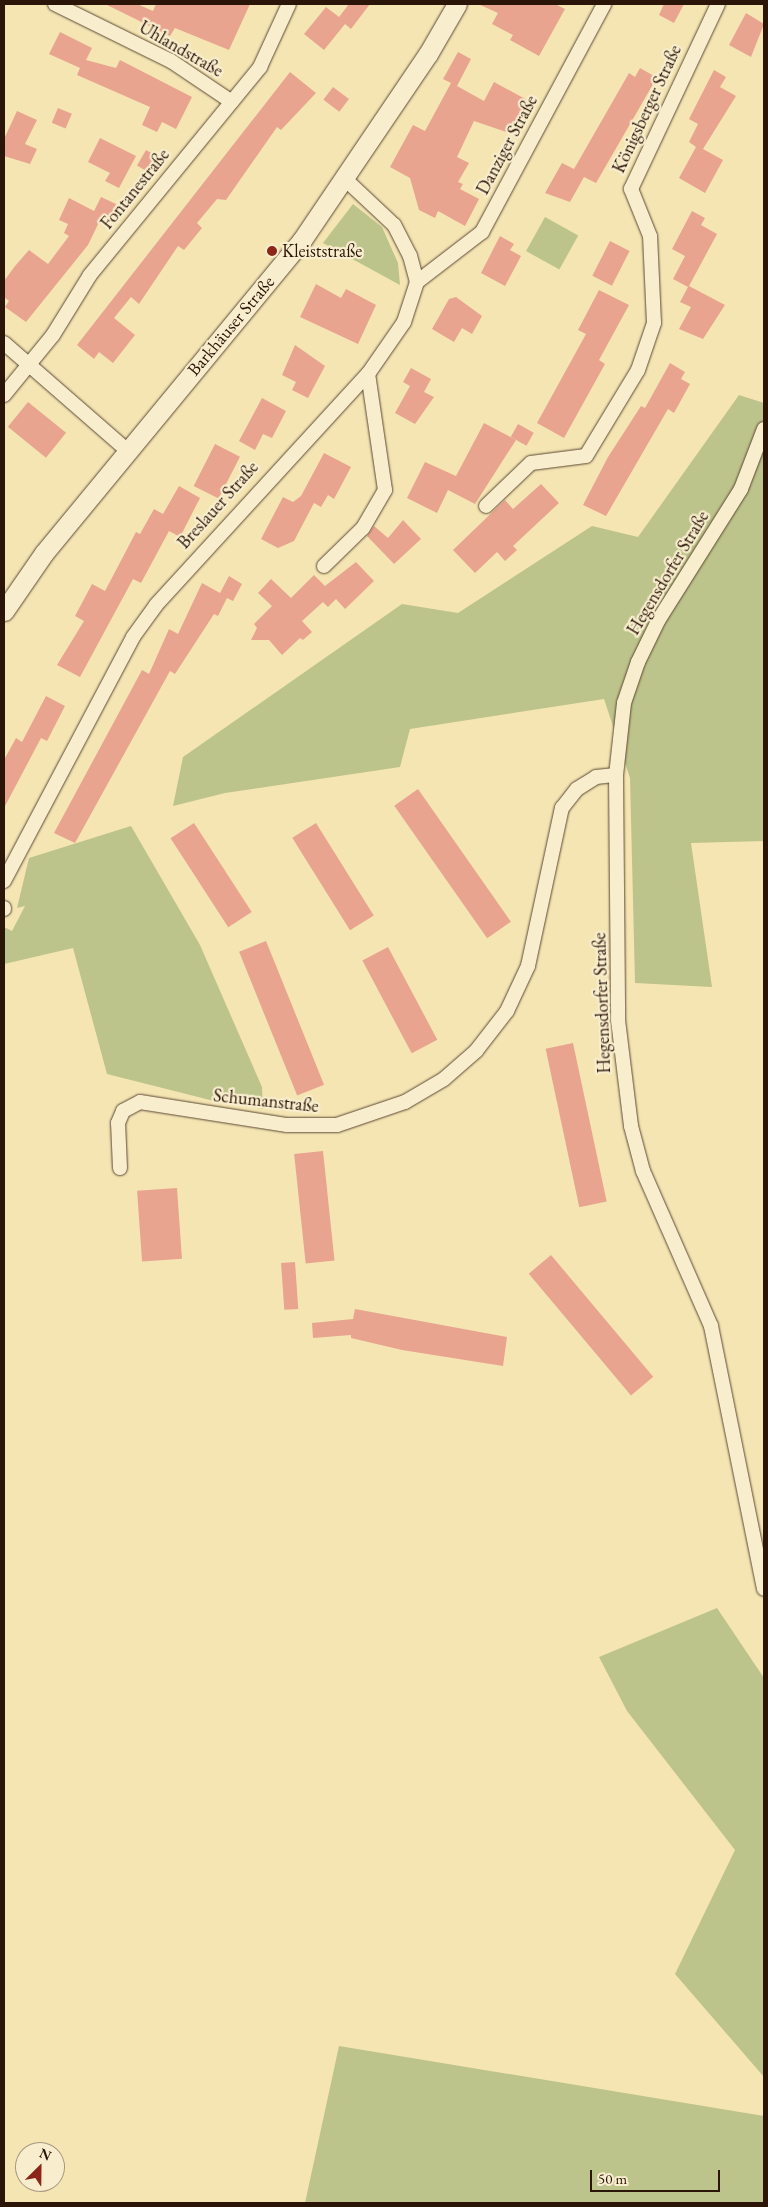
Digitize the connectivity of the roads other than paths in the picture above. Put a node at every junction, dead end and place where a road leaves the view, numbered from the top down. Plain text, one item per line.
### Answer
1 (55, 4) edge
2 (289, 4) edge
3 (457, 4) edge
4 (604, 4) edge
5 (718, 4) edge
6 (232, 102) junction
7 (345, 179) junction
8 (417, 282) junction
9 (4, 343) edge
10 (29, 365) junction
11 (368, 374) junction
12 (4, 395) edge
13 (764, 429) edge
14 (128, 451) junction
15 (486, 506) dead end
16 (324, 566) dead end
17 (4, 610) edge
18 (616, 775) junction
19 (4, 881) edge
20 (120, 1168) dead end
21 (764, 1589) edge

1 - 6 street, Uhlandstraße
2 - 6 street, Fontanestraße
3 - 7 street, Barkhäuser Straße
4 - 8 street, Danziger Straße
5 - 15 street, Königsberger Straße
6 - 10 street, Fontanestraße
7 - 8 street
7 - 14 street, Barkhäuser Straße
8 - 11 street, Breslauer Straße
9 - 10 street
10 - 12 street, Fontanestraße
10 - 14 street
11 - 16 street
11 - 19 street, Breslauer Straße
13 - 18 street, Hegensdorfer Straße
14 - 17 street, Barkhäuser Straße
18 - 20 street, Schumanstraße
18 - 21 street, Hegensdorfer Straße

